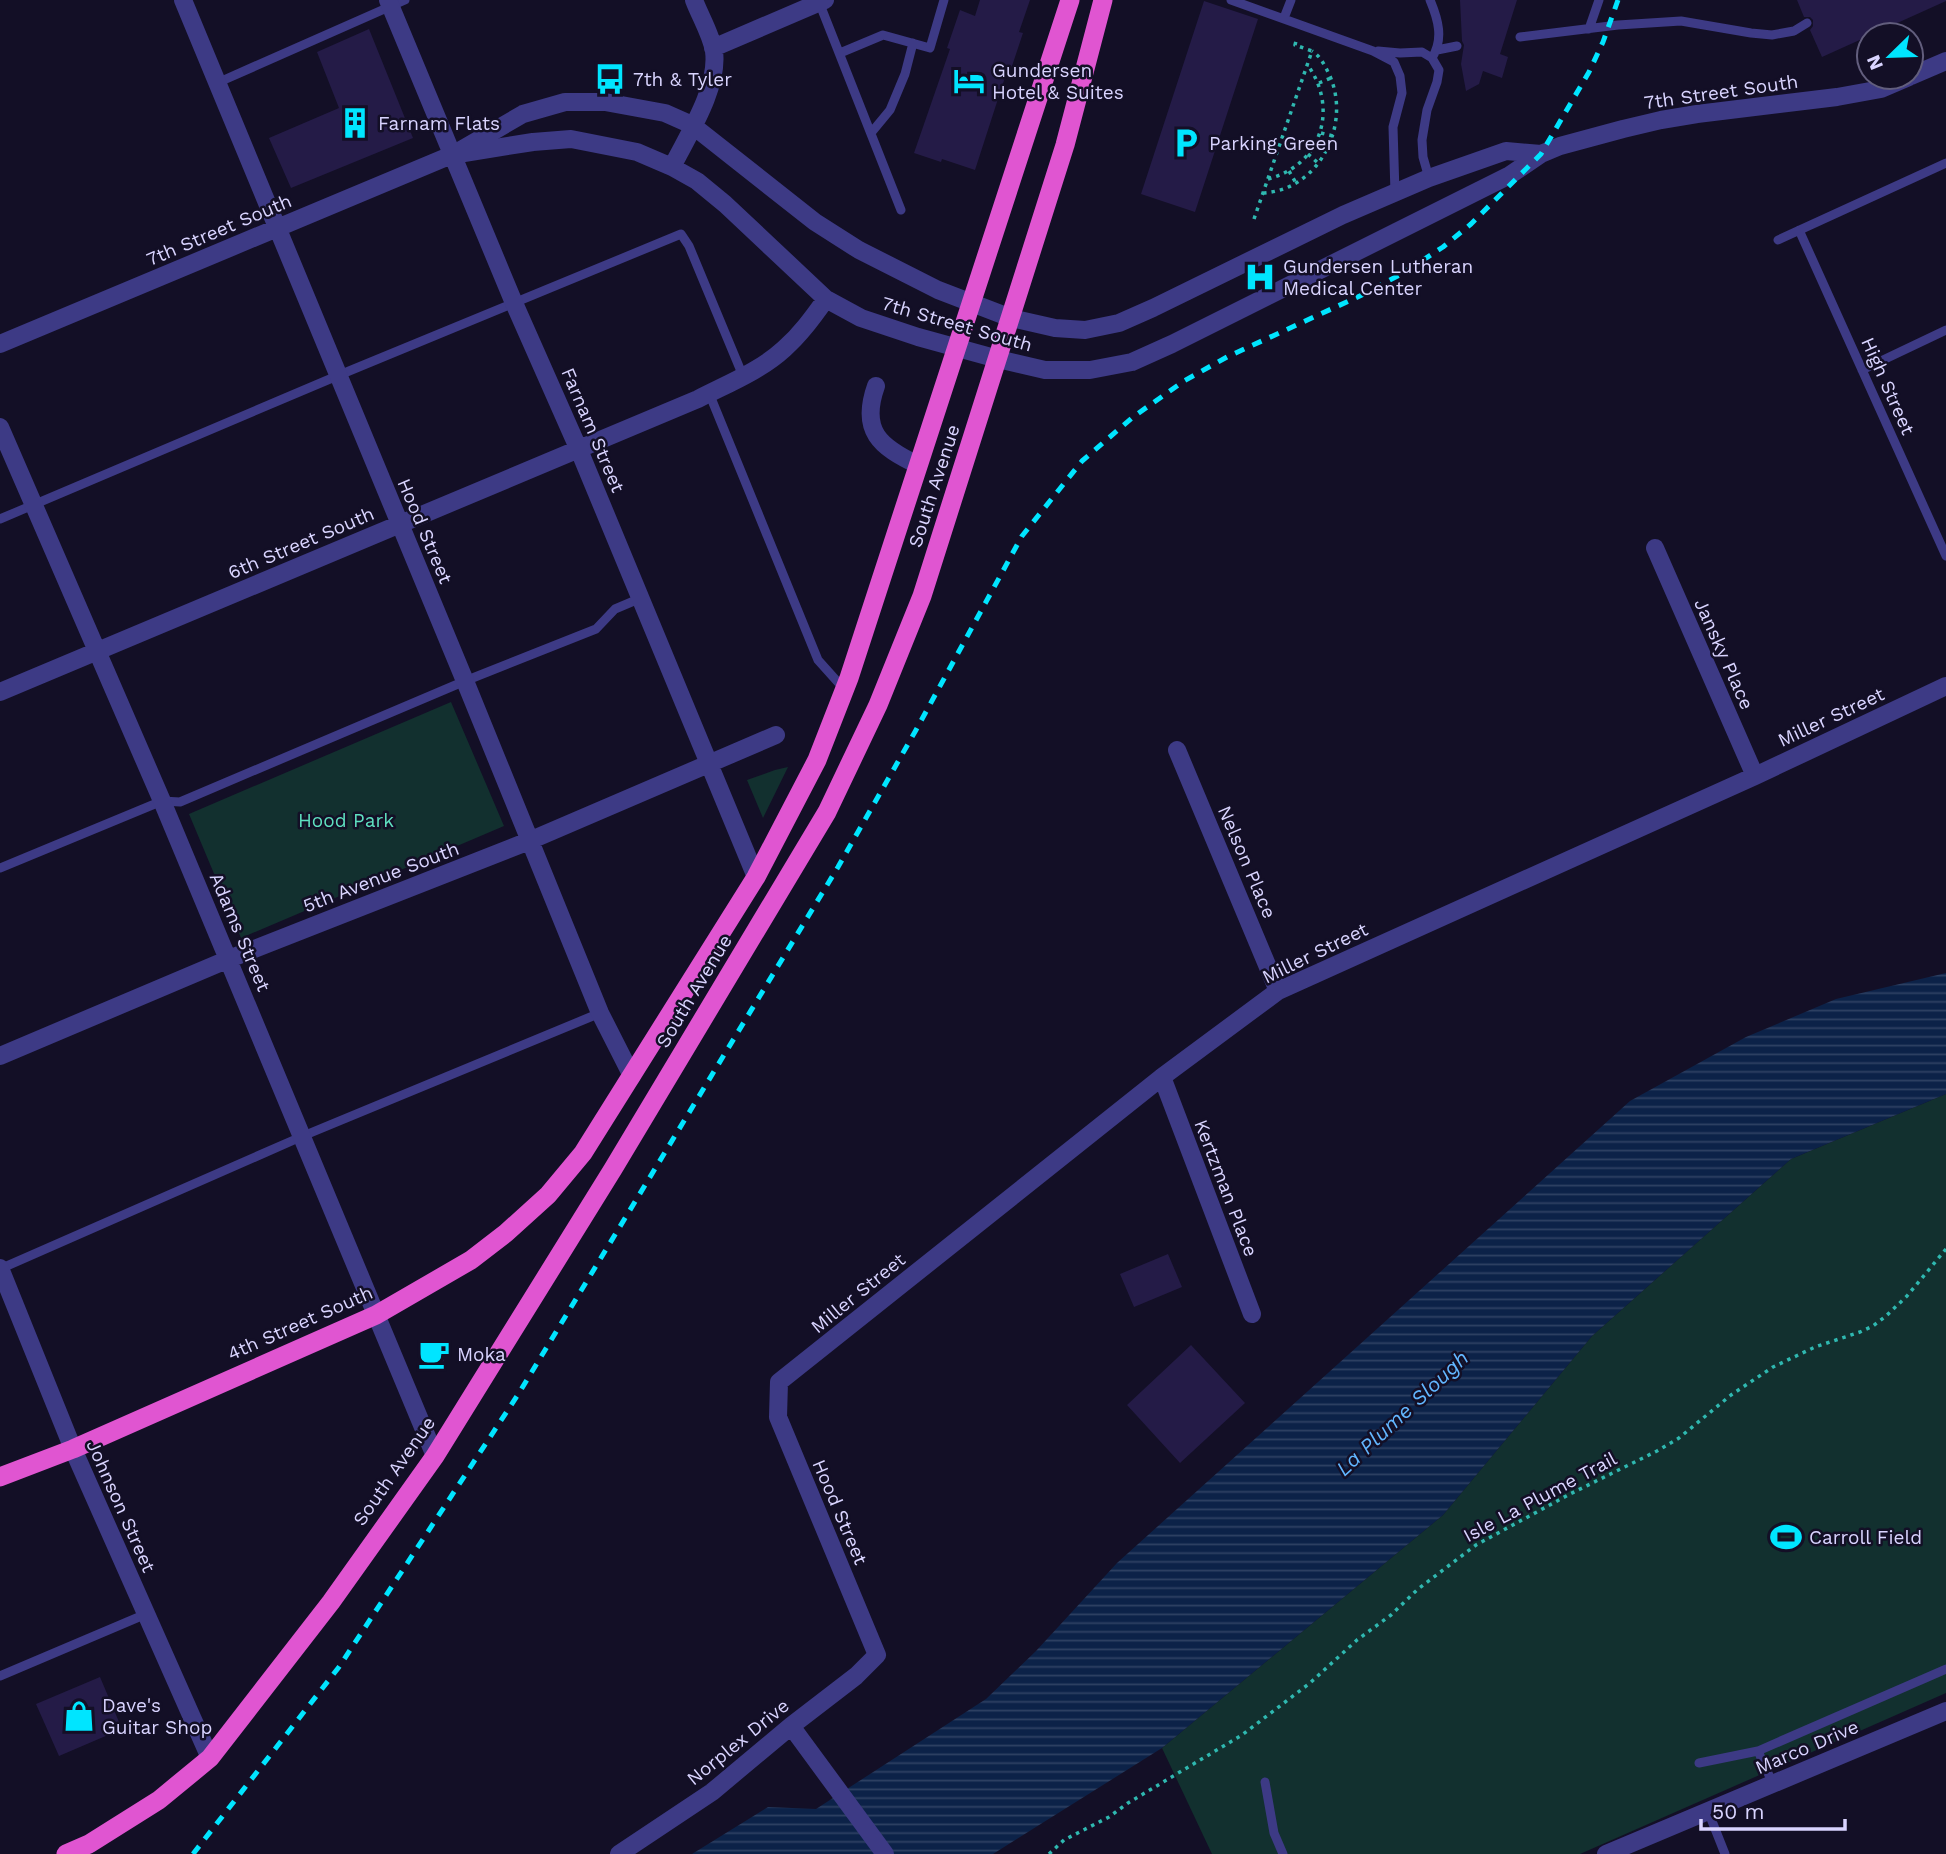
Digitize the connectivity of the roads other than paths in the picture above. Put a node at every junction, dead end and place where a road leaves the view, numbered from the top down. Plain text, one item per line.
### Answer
1 (183, 0) edge
2 (694, 0) edge
3 (944, 0) edge
4 (1070, 0) edge
5 (1103, 0) edge
6 (1231, 0) edge
7 (1291, 0) edge
8 (1430, 0) edge
9 (1599, 0) edge
10 (822, 1) edge
11 (395, 2) edge
12 (1284, 18) junction
13 (1807, 23) dead end
14 (1589, 29) junction
15 (1520, 37) dead end
16 (913, 43) junction
17 (1457, 47) dead end
18 (713, 48) junction
19 (1373, 51) junction
20 (840, 53) junction
21 (1435, 54) junction
22 (1946, 61) edge
23 (1925, 70) edge
24 (217, 83) junction
25 (1870, 91) edge
26 (692, 125) junction
27 (872, 133) junction
28 (454, 154) junction
29 (1541, 154) junction
30 (1946, 163) edge
31 (672, 167) junction
32 (1429, 178) junction
33 (1395, 193) junction
34 (901, 210) dead end
35 (276, 229) junction
36 (1800, 230) junction
37 (1778, 240) dead end
38 (826, 299) junction
39 (514, 303) junction
40 (971, 303) junction
41 (1011, 318) junction
42 (1946, 330) edge
43 (0, 344) edge
44 (957, 348) junction
45 (998, 359) junction
46 (1862, 370) junction
47 (337, 376) junction
48 (743, 376) junction
49 (876, 386) dead end
50 (709, 393) junction
51 (0, 427) edge
52 (579, 450) junction
53 (918, 465) junction
54 (34, 505) junction
55 (0, 519) edge
56 (400, 525) junction
57 (1655, 548) dead end
58 (1946, 556) edge
59 (641, 598) junction
60 (97, 651) junction
61 (465, 681) junction
62 (1946, 685) edge
63 (845, 691) junction
64 (0, 692) edge
65 (776, 735) dead end
66 (1177, 751) dead end
67 (709, 765) junction
68 (1755, 776) junction
69 (162, 801) junction
70 (529, 841) junction
71 (0, 868) edge
72 (756, 877) junction
73 (229, 959) junction
74 (1278, 990) junction
75 (600, 1013) junction
76 (0, 1056) edge
77 (632, 1076) junction
78 (1162, 1077) junction
79 (303, 1136) junction
80 (583, 1153) joint
81 (0, 1269) edge
82 (1252, 1314) dead end
83 (376, 1315) junction
84 (779, 1382) joint
85 (73, 1449) junction
86 (435, 1456) junction
87 (0, 1477) edge
88 (146, 1614) junction
89 (877, 1655) joint
90 (1946, 1669) edge
91 (0, 1676) edge
92 (1946, 1711) edge
93 (791, 1726) junction
94 (1758, 1751) junction
95 (210, 1758) junction
96 (1699, 1763) dead end
97 (1265, 1782) dead end
98 (1773, 1784) junction
99 (1708, 1811) junction
100 (66, 1854) edge
101 (619, 1854) edge
102 (886, 1854) edge
103 (1283, 1854) edge
104 (1606, 1854) edge
105 (1725, 1854) edge

1 - 24 street, Hood Street
2 - 18 street
3 - 16 lane
4 - 40 highway, South Avenue
5 - 41 highway, South Avenue
6 - 12 lane
7 - 12 lane
8 - 21 lane
9 - 14 lane
10 - 18 street
10 - 20 lane
11 - 24 lane
11 - 28 street, Farnam Street
12 - 19 lane
13 - 14 lane
14 - 15 lane
16 - 20 lane
16 - 27 lane
17 - 21 lane
18 - 26 street
19 - 21 lane
19 - 33 lane
20 - 27 lane
21 - 32 lane
22 - 23 street, 7th Street South
24 - 35 street, Hood Street
25 - 29 street, 7th Street South
26 - 28 street, 7th Street South
26 - 31 street
26 - 40 street, 7th Street South
27 - 34 lane
28 - 31 street, 7th Street South
28 - 35 street, 7th Street South
28 - 39 street, Farnam Street
29 - 32 street, 7th Street South
29 - 45 street, 7th Street South
30 - 36 lane
31 - 38 street, 7th Street South
32 - 33 street, 7th Street South
33 - 41 street, 7th Street South
35 - 43 street, 7th Street South
35 - 47 street, Hood Street
36 - 37 lane
36 - 46 lane, High Street
38 - 44 street, 7th Street South
38 - 48 street, 6th Street South
39 - 47 lane
39 - 48 lane
39 - 52 street, Farnam Street
40 - 41 street, 7th Street South
40 - 44 highway, South Avenue
41 - 45 highway, South Avenue
42 - 46 lane
44 - 45 street, 7th Street South
44 - 53 highway, South Avenue
45 - 86 highway, South Avenue
46 - 58 lane, High Street
47 - 54 lane
47 - 56 street, Hood Street
48 - 50 street, 6th Street South
49 - 53 street
50 - 52 street, 6th Street South
50 - 63 lane
51 - 54 street, Adams Street
52 - 56 street, 6th Street South
52 - 59 street, Farnam Street
53 - 63 highway, South Avenue
54 - 55 lane
54 - 60 street, Adams Street
56 - 60 street, 6th Street South
56 - 61 street, Hood Street
57 - 68 street, Jansky Place
59 - 61 lane
59 - 67 street, Farnam Street
60 - 64 street, 6th Street South
60 - 69 street, Adams Street
61 - 69 lane
61 - 70 street, Hood Street
62 - 68 street, Miller Street
63 - 72 highway, South Avenue
65 - 67 street, 5th Avenue South
66 - 74 street, Nelson Place
67 - 70 street, 5th Avenue South
67 - 72 street, Farnam Street
68 - 74 street, Miller Street
69 - 71 lane
69 - 73 street, Adams Street
70 - 73 street, 5th Avenue South
70 - 75 street, Hood Street
72 - 77 highway, South Avenue
73 - 76 street, 5th Avenue South
73 - 79 street, Adams Street
74 - 78 street, Miller Street
75 - 77 street, Hood Street
75 - 79 lane
77 - 80 highway, South Avenue
78 - 82 street, Kertzman Place
78 - 84 street, Miller Street
79 - 81 lane
79 - 83 street, Adams Street
80 - 83 highway, 4th Street South
81 - 85 street, Johnson Street
83 - 85 highway, 4th Street South
83 - 86 street, Adams Street
84 - 89 street, Hood Street
85 - 87 highway, 4th Street South
85 - 88 street, Johnson Street
86 - 95 highway, South Avenue
88 - 91 lane
88 - 95 street, Johnson Street
89 - 93 street, Norplex Drive
90 - 94 lane
92 - 98 street, Marco Drive
93 - 101 street, Norplex Drive
93 - 102 street
94 - 96 lane
94 - 98 lane
95 - 100 highway, South Avenue
97 - 103 lane
98 - 99 street, Marco Drive
99 - 104 street, Marco Drive
99 - 105 lane

